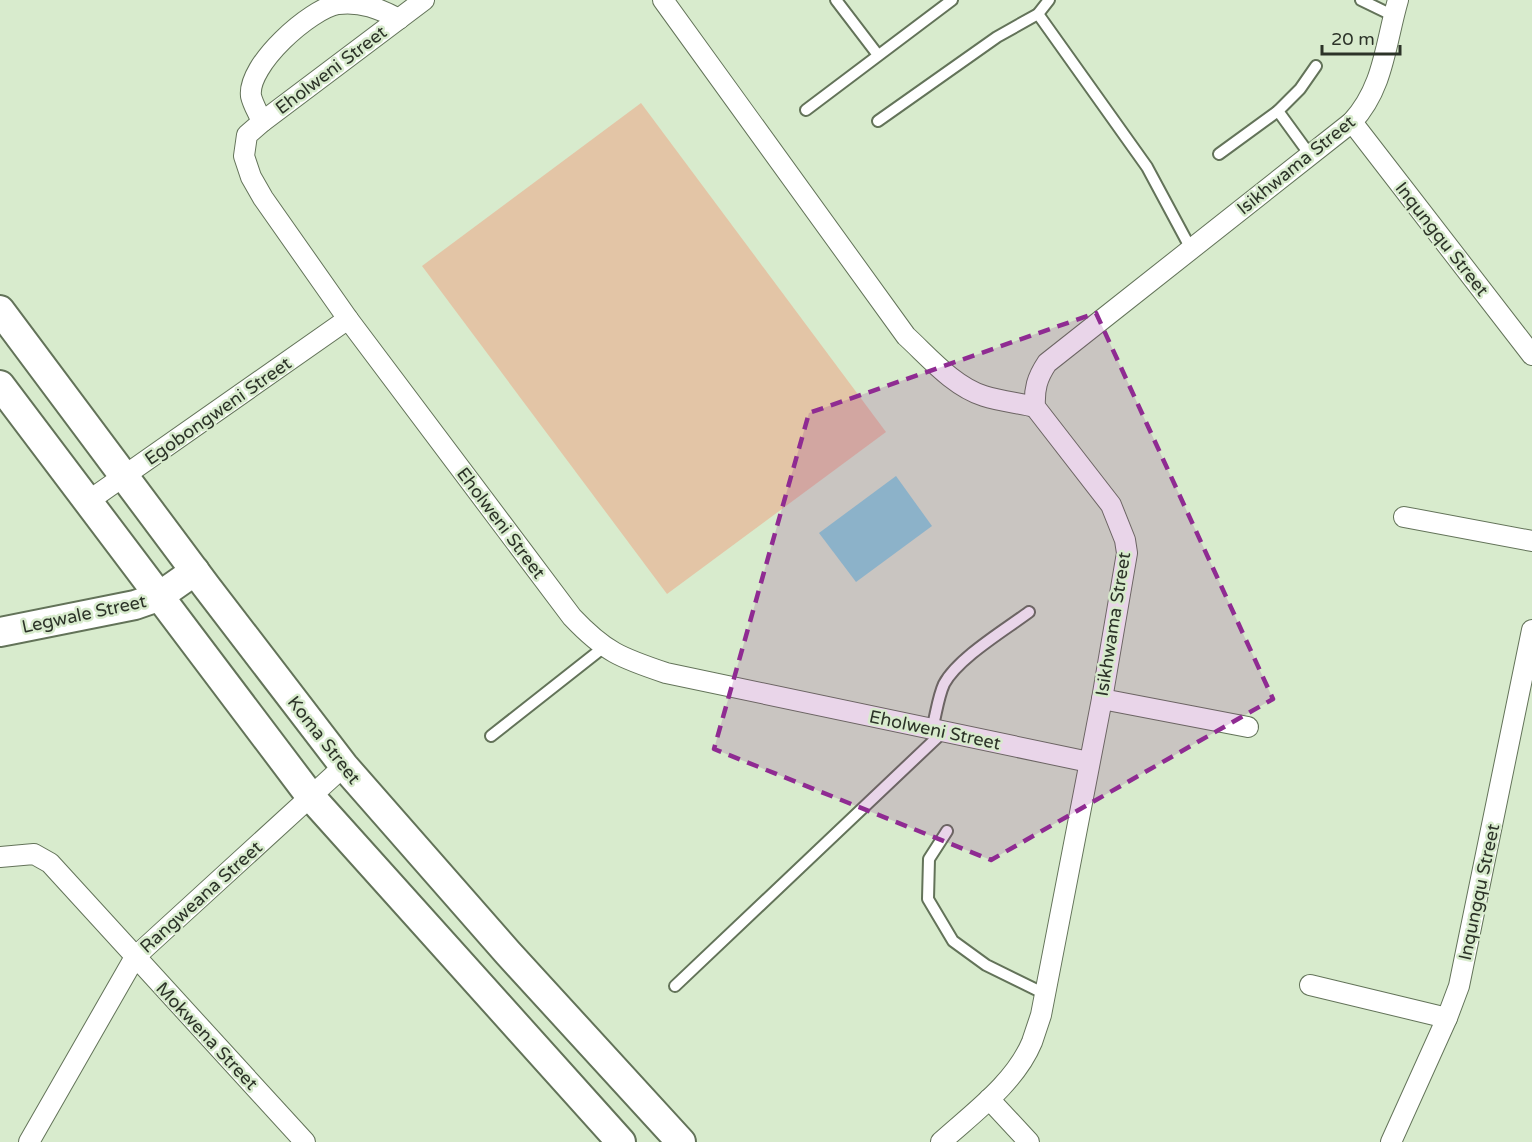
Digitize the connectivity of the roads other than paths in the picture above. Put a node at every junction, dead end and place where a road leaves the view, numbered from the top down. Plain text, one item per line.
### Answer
1 (424, 0) edge
2 (663, 0) edge
3 (836, 0) edge
4 (952, 0) edge
5 (1049, 0) edge
6 (1361, 0) edge
7 (1396, 8) edge
8 (1038, 14) junction
9 (399, 19) junction
10 (878, 55) junction
11 (1317, 66) dead end
12 (806, 110) dead end
13 (1278, 111) junction
14 (878, 121) dead end
15 (262, 122) junction
16 (1352, 123) junction
17 (1220, 154) dead end
18 (1310, 155) junction
19 (1191, 249) junction
20 (0, 310) edge
21 (348, 320) junction
22 (1532, 355) edge
23 (0, 385) edge
24 (1035, 407) junction
25 (125, 476) junction
26 (87, 502) junction
27 (1404, 517) dead end
28 (1532, 541) edge
29 (195, 571) junction
30 (158, 597) junction
31 (1029, 612) dead end
32 (1532, 630) edge
33 (0, 632) edge
34 (604, 647) junction
35 (1102, 699) junction
36 (1248, 727) dead end
37 (938, 730) junction
38 (492, 736) dead end
39 (1089, 762) junction
40 (344, 766) junction
41 (311, 797) junction
42 (947, 831) dead end
43 (0, 857) edge
44 (135, 957) junction
45 (1310, 985) dead end
46 (675, 986) dead end
47 (1045, 994) junction
48 (1447, 1018) junction
49 (989, 1099) junction
50 (32, 1141) edge
51 (305, 1142) edge
52 (621, 1142) edge
53 (681, 1142) edge
54 (941, 1142) edge
55 (1029, 1142) edge
56 (1391, 1142) edge

1 - 9 street, Eholweni Street
2 - 24 street
3 - 10 lane
4 - 10 lane
5 - 8 lane
6 - 7 lane
7 - 16 street, Isikhwama Street
8 - 14 lane
8 - 19 lane
9 - 15 street, Eholweni Street
9 - 15 street
10 - 12 lane
11 - 13 lane
13 - 17 lane
13 - 18 lane
15 - 21 street, Eholweni Street
16 - 18 street, Isikhwama Street
16 - 22 street, Inqungqu Street
18 - 19 street, Isikhwama Street
19 - 24 street, Isikhwama Street
20 - 25 main road, Koma Street
21 - 25 street, Egobongweni Street
21 - 34 street, Eholweni Street
23 - 26 main road
24 - 35 street, Isikhwama Street
25 - 26 street, Egobongweni Street
25 - 29 main road, Koma Street
26 - 30 main road
27 - 28 street
29 - 30 main road, Legwale Street
29 - 40 main road, Koma Street
30 - 33 main road, Legwale Street
30 - 41 main road
31 - 37 lane
32 - 48 street, Inqungqu Street
34 - 37 street, Eholweni Street
34 - 38 lane
35 - 36 street
35 - 39 street, Isikhwama Street
37 - 39 street, Eholweni Street
37 - 46 lane
39 - 47 street, Isikhwama Street
40 - 41 street, Rangweana Street
40 - 53 main road, Koma Street
41 - 44 street, Rangweana Street
41 - 52 main road
42 - 47 lane
43 - 44 street, Mokwena Street
44 - 50 street, Rangweana Street
44 - 51 street, Mokwena Street
45 - 48 street
47 - 49 street, Isikhwama Street
48 - 56 street, Inqungqu Street
49 - 54 street, Isikhwama Street
49 - 55 street

